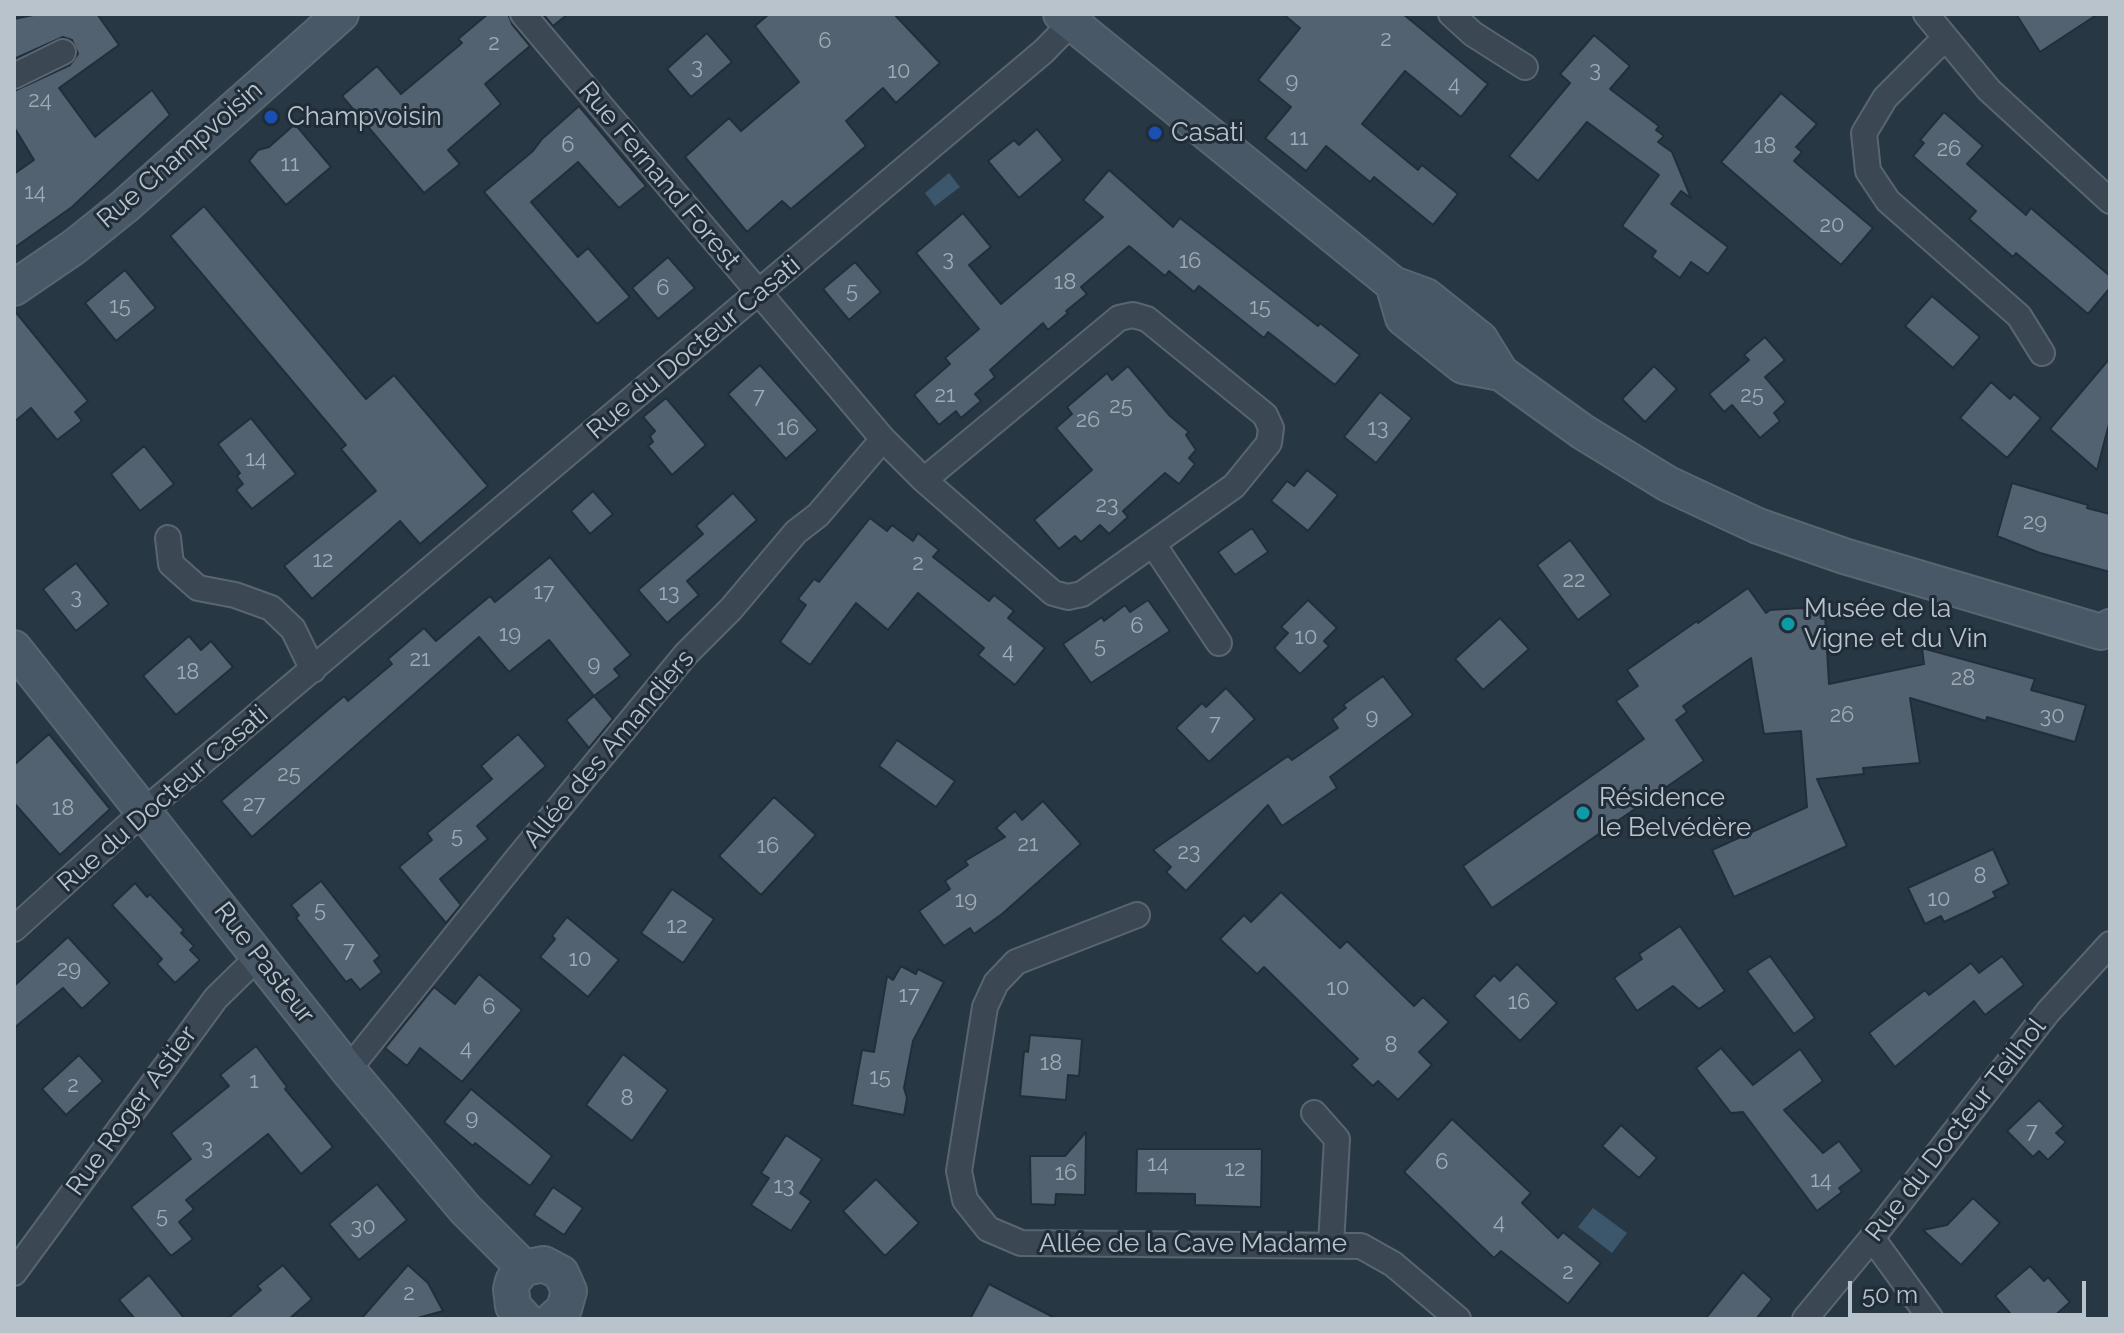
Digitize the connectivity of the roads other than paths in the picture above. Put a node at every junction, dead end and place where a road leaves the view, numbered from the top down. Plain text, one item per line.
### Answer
1 (341, 14) edge
2 (523, 14) edge
3 (1451, 14) edge
4 (1926, 14) edge
5 (1071, 17) edge
6 (1944, 39) junction
7 (63, 52) dead end
8 (1525, 67) dead end
9 (14, 76) edge
10 (2110, 201) edge
11 (14, 288) edge
12 (760, 293) junction
13 (2042, 353) dead end
14 (883, 439) junction
15 (924, 480) junction
16 (168, 538) dead end
17 (1153, 544) junction
18 (2107, 635) edge
19 (1219, 643) dead end
20 (14, 648) edge
21 (313, 670) junction
22 (143, 812) junction
23 (1137, 915) dead end
24 (14, 929) edge
25 (2110, 944) edge
26 (259, 956) junction
27 (348, 1070) junction
28 (1314, 1113) dead end
29 (1872, 1238) junction
30 (1331, 1244) junction
31 (524, 1268) junction
32 (14, 1273) edge
33 (570, 1313) edge
34 (518, 1317) edge
35 (1458, 1319) edge
36 (1805, 1319) edge
37 (1931, 1319) edge

1 - 11 main road, Rue Champvoisin
2 - 12 street, Rue Fernand Forest
3 - 8 street
4 - 6 street
5 - 12 street, Rue du Docteur Casati
5 - 18 main road
6 - 10 street
6 - 13 street
7 - 9 street
12 - 14 street, Rue Fernand Forest
12 - 21 street, Rue du Docteur Casati
14 - 15 street, Rue Fernand Forest
14 - 27 street, Allée des Amandiers
15 - 17 street, Rue Fernand Forest
15 - 17 street, Rue Fernand Forest
16 - 21 street
17 - 19 street
20 - 22 main road, Rue Pasteur
21 - 22 street, Rue du Docteur Casati
22 - 24 street, Rue du Docteur Casati
22 - 26 main road, Rue Pasteur
23 - 30 street, Allée de la Cave Madame
25 - 29 street, Rue du Docteur Teilhol
26 - 27 main road, Rue Pasteur
26 - 32 street, Rue Roger Astier
27 - 31 main road, Rue Pasteur
28 - 30 street
29 - 36 street, Rue du Docteur Teilhol
29 - 37 street
30 - 35 street, Allée de la Cave Madame
31 - 33 main road
31 - 34 main road

